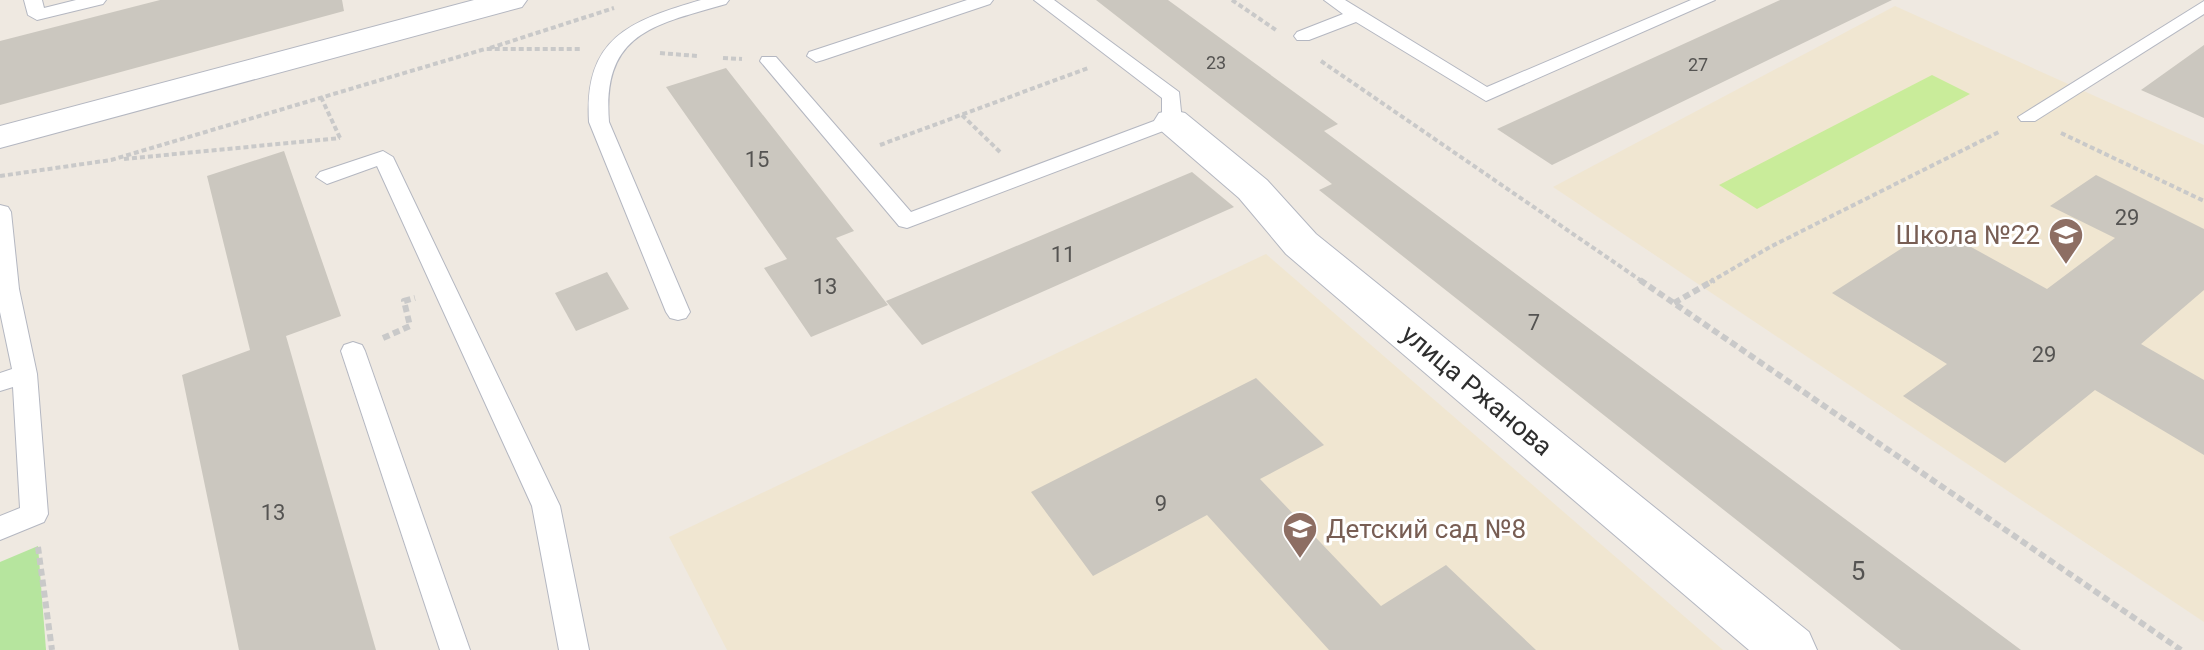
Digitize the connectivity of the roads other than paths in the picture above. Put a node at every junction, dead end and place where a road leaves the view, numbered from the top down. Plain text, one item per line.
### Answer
1 (33, 0) edge
2 (97, 0) edge
3 (511, 0) edge
4 (720, 0) edge
5 (984, 0) edge
6 (1043, 0) edge
7 (1333, 0) edge
8 (1706, 0) edge
9 (2204, 6) edge
10 (1357, 15) junction
11 (1306, 45) road end
12 (816, 56) dead end
13 (769, 61) dead end
14 (2028, 117) road end
15 (1172, 121) junction
16 (0, 137) edge
17 (327, 177) dead end
18 (0, 212) edge
19 (3, 290) edge
20 (678, 312) dead end
21 (353, 351) dead end
22 (12, 378) edge
23 (0, 528) edge
24 (455, 650) edge
25 (574, 650) edge
26 (1789, 650) edge

1 - 2 lane
3 - 16 street
4 - 20 lane
5 - 12 lane
6 - 15 lane
7 - 10 lane
8 - 10 lane
9 - 14 lane
10 - 11 lane
13 - 15 lane
15 - 26 street, улица Ржанова
17 - 25 lane
18 - 19 lane
19 - 22 lane
21 - 24 lane
22 - 23 lane

